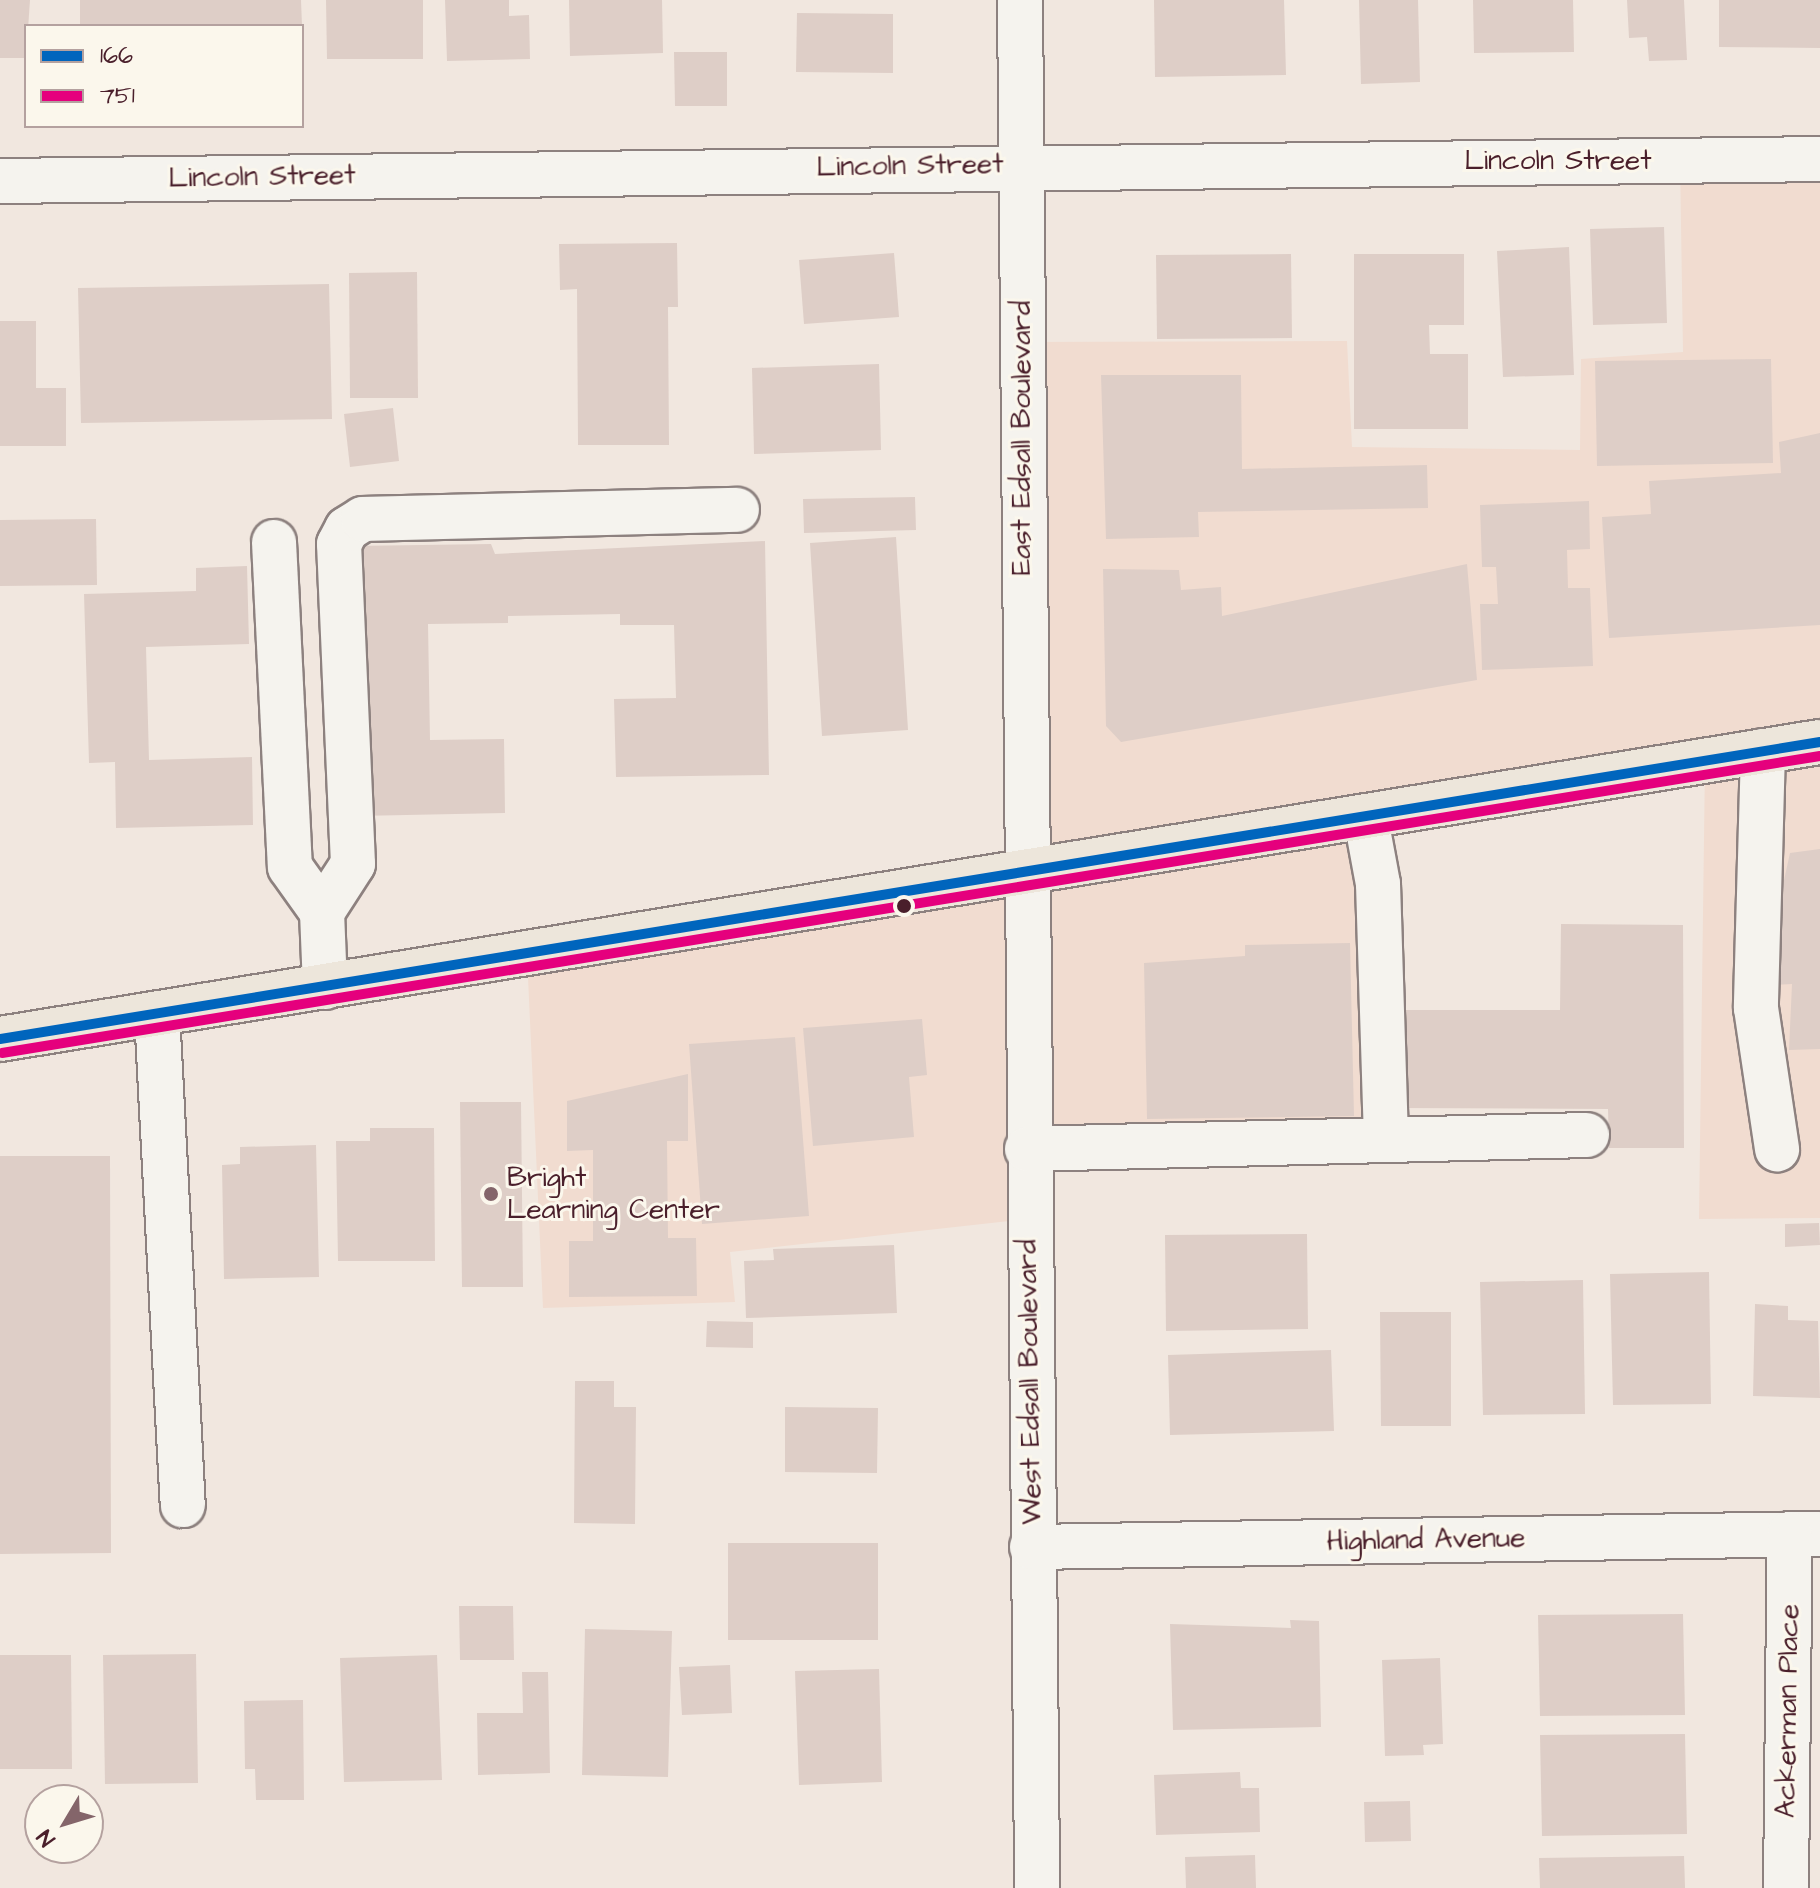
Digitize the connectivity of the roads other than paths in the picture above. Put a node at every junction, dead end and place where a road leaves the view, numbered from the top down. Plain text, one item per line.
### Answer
1 (1020, 0) edge
2 (1820, 159) edge
3 (1021, 164) junction
4 (0, 181) edge
5 (737, 510) dead end
6 (274, 542) dead end
7 (1820, 742) edge
8 (1763, 751) junction
9 (1366, 819) junction
10 (1024, 876) junction
11 (322, 912) junction
12 (325, 987) junction
13 (157, 1014) junction
14 (0, 1039) edge
15 (1587, 1135) dead end
16 (1386, 1140) junction
17 (1027, 1149) junction
18 (1777, 1149) dead end
19 (183, 1505) dead end
20 (1805, 1534) edge
21 (1032, 1547) junction
22 (1037, 1888) edge
23 (1786, 1888) edge

1 - 3 street, East Edsall Boulevard
2 - 3 street, Lincoln Street
3 - 4 street, Lincoln Street
3 - 10 street, East Edsall Boulevard
5 - 11 street
6 - 11 street
7 - 8 main road
8 - 9 main road
8 - 18 street
9 - 10 main road
9 - 16 street
10 - 12 main road
10 - 17 street, West Edsall Boulevard
11 - 12 street
12 - 13 main road
13 - 14 main road
13 - 19 street
15 - 16 street
16 - 17 street
17 - 21 street, West Edsall Boulevard
20 - 21 street, Highland Avenue
20 - 23 street, Ackerman Place
21 - 22 street, West Edsall Boulevard

